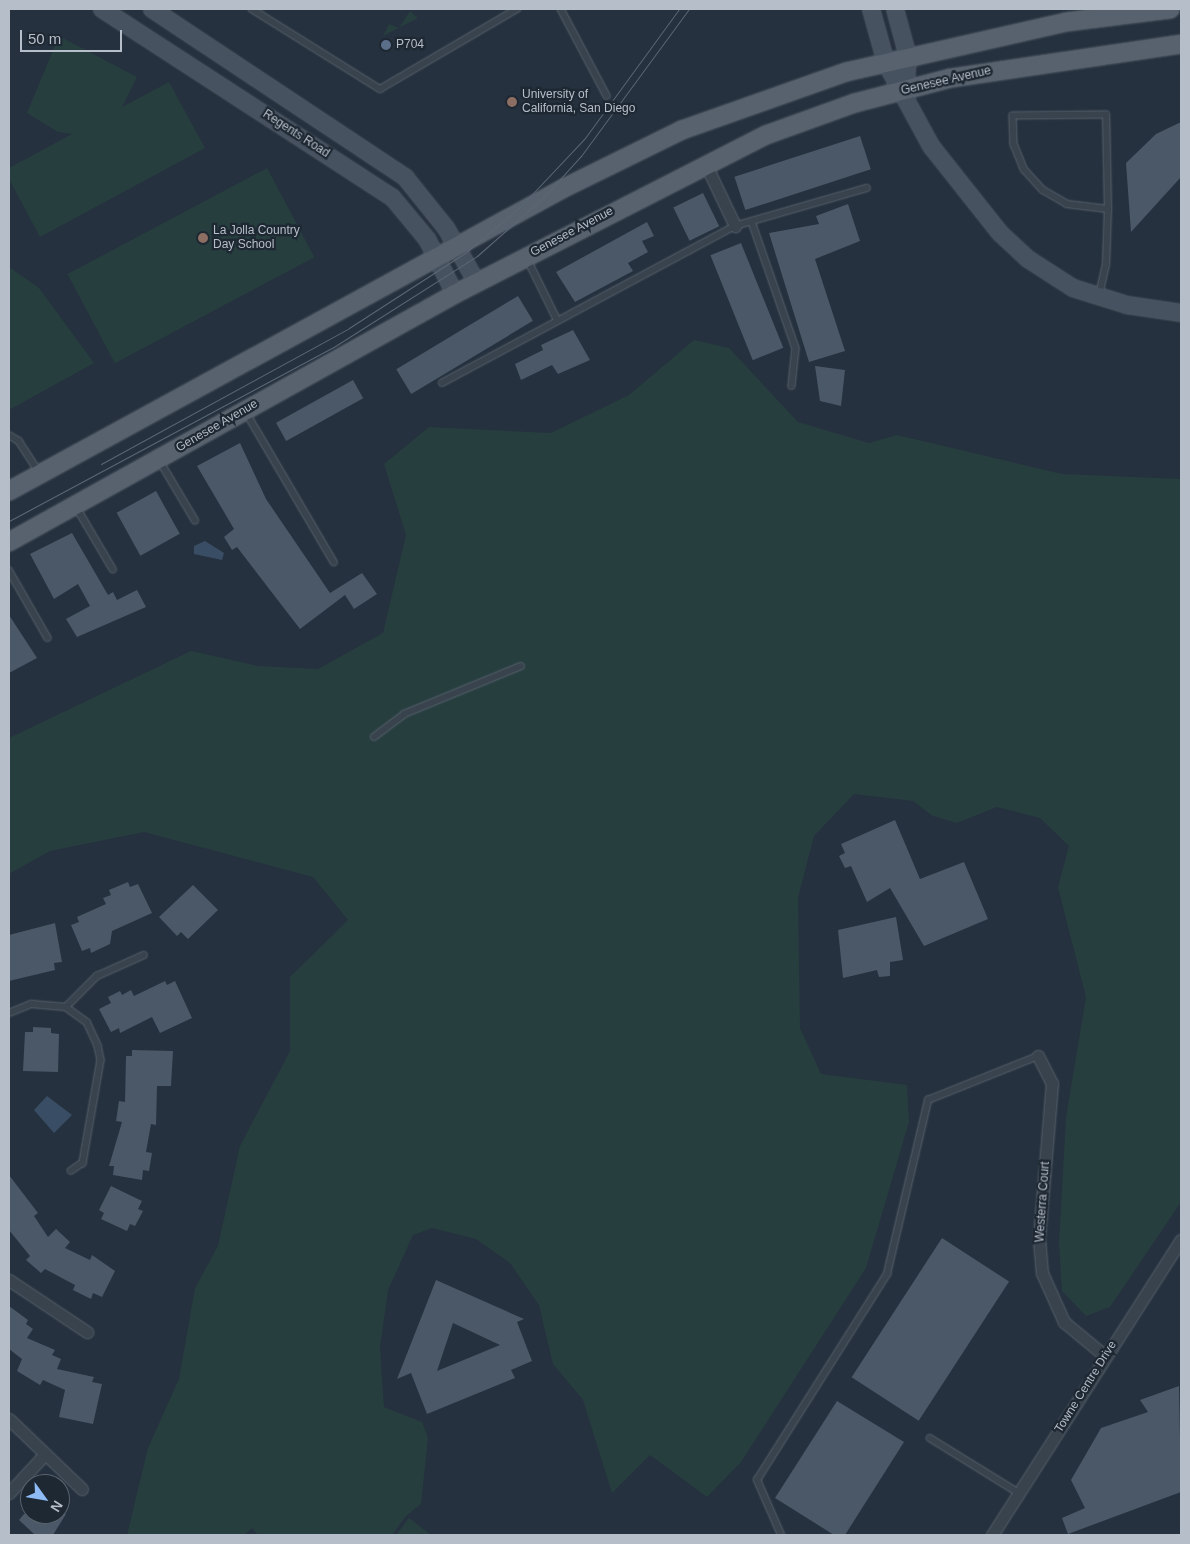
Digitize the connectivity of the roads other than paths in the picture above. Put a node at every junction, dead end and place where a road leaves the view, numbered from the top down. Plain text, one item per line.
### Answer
1 (102, 9) edge
2 (152, 9) edge
3 (561, 9) edge
4 (871, 9) edge
5 (896, 9) edge
6 (1170, 9) edge
7 (256, 10) edge
8 (513, 10) edge
9 (1181, 44) edge
10 (908, 57) junction
11 (886, 62) junction
12 (905, 91) junction
13 (607, 96) dead end
14 (705, 163) junction
15 (868, 188) dead end
16 (1108, 209) junction
17 (752, 222) junction
18 (734, 226) junction
19 (457, 246) junction
20 (526, 256) junction
21 (436, 258) junction
22 (477, 284) junction
23 (455, 294) junction
24 (1098, 297) junction
25 (1181, 313) edge
26 (557, 319) junction
27 (442, 383) dead end
28 (792, 386) dead end
29 (245, 410) junction
30 (9, 435) edge
31 (159, 460) junction
32 (41, 474) junction
33 (9, 491) edge
34 (76, 506) junction
35 (195, 520) dead end
36 (9, 542) edge
37 (334, 562) dead end
38 (113, 569) dead end
39 (9, 570) edge
40 (48, 638) dead end
41 (521, 666) dead end
42 (374, 737) dead end
43 (144, 955) dead end
44 (66, 1007) junction
45 (9, 1013) edge
46 (1038, 1056) joint
47 (71, 1171) dead end
48 (1181, 1240) edge
49 (9, 1280) edge
50 (87, 1332) dead end
51 (1105, 1356) junction
52 (9, 1419) edge
53 (930, 1438) dead end
54 (45, 1454) junction
55 (82, 1489) dead end
56 (9, 1493) edge
57 (1019, 1493) junction
58 (781, 1535) edge
59 (992, 1535) edge

1 - 21 main road, Regents Road
2 - 19 main road, Regents Road
3 - 13 lane
4 - 11 main road
5 - 10 main road
6 - 10 main road
7 - 8 lane
9 - 12 main road, Genesee Avenue
10 - 11 main road
10 - 12 main road
11 - 12 main road
11 - 19 main road
12 - 14 main road, Genesee Avenue
12 - 24 main road
14 - 18 street
14 - 20 main road, Genesee Avenue
15 - 17 lane
16 - 16 lane
16 - 24 lane
17 - 18 lane
17 - 28 lane
18 - 26 lane
19 - 21 main road
19 - 22 main road, Regents Road
20 - 22 main road, Genesee Avenue
20 - 26 lane
21 - 23 main road, Regents Road
21 - 32 main road
22 - 23 main road, Genesee Avenue
23 - 29 main road, Genesee Avenue
24 - 25 main road
26 - 27 lane
29 - 31 main road, Genesee Avenue
29 - 37 lane
30 - 32 lane
31 - 34 main road, Genesee Avenue
31 - 35 lane
32 - 33 main road
34 - 36 main road, Genesee Avenue
34 - 38 lane
39 - 40 lane
41 - 42 lane
43 - 44 lane
44 - 45 lane
44 - 47 lane
46 - 51 street, Westerra Court
46 - 58 lane
48 - 51 street, Towne Centre Drive
49 - 50 street
51 - 57 street, Towne Centre Drive
52 - 54 street
53 - 57 lane
54 - 55 street
54 - 56 street
57 - 59 street, Towne Centre Drive

